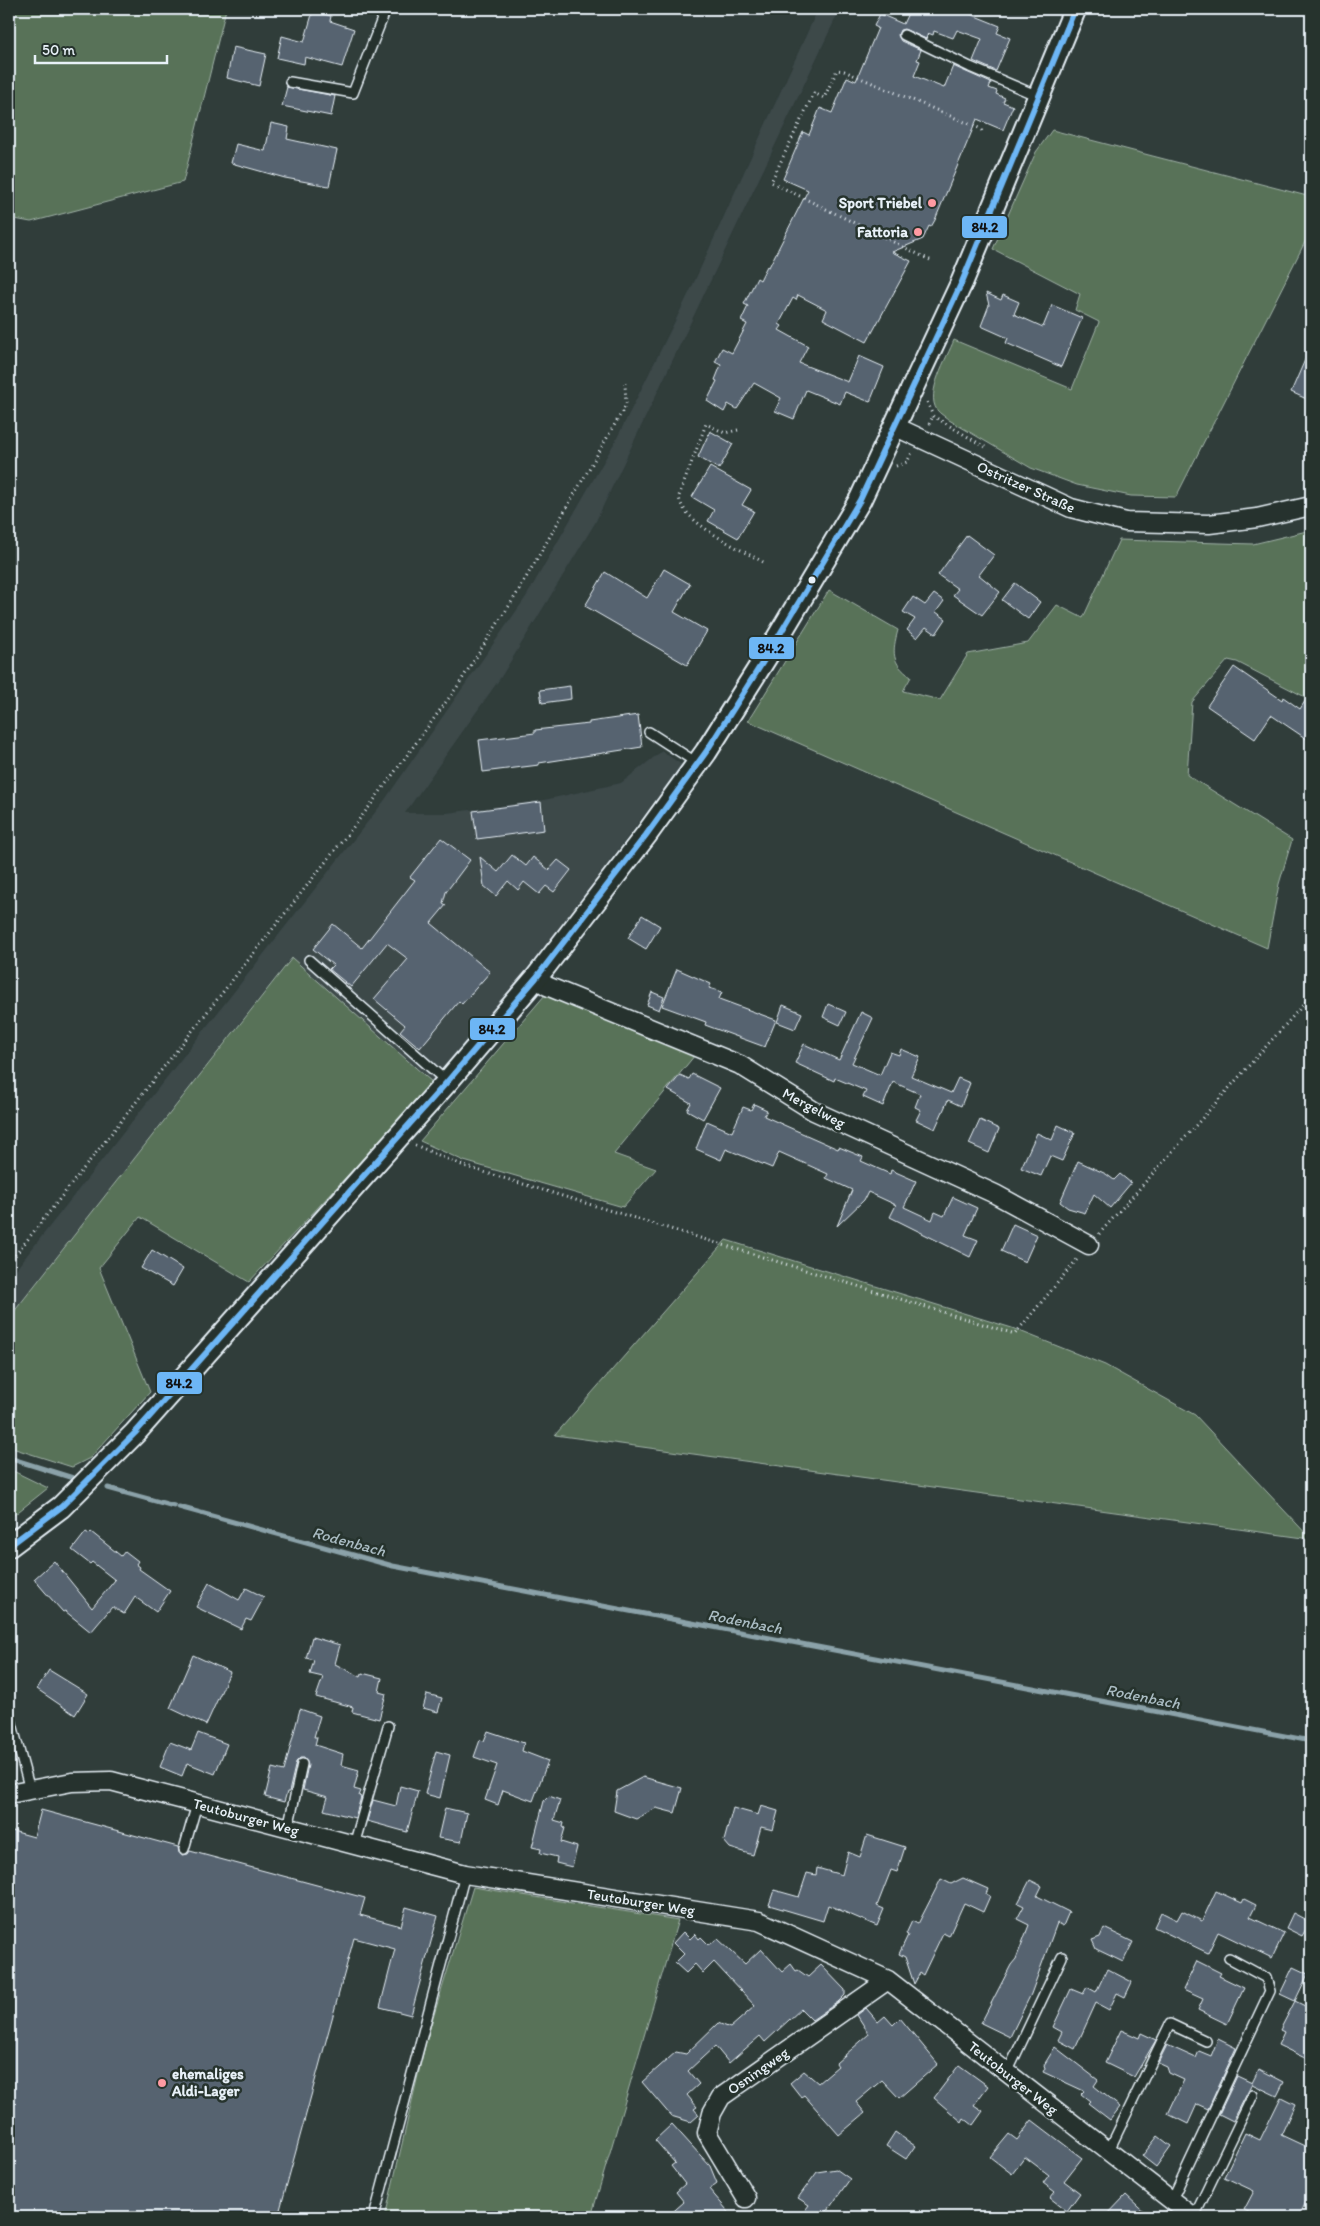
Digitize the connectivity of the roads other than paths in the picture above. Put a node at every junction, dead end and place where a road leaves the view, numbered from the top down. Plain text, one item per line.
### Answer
1 (386, 9) edge
2 (1075, 9) edge
3 (904, 34) dead end
4 (290, 82) dead end
5 (1038, 96) junction
6 (896, 427) junction
7 (1311, 506) edge
8 (649, 732) dead end
9 (697, 763) junction
10 (309, 960) dead end
11 (536, 978) junction
12 (447, 1082) junction
13 (1089, 1245) road end
14 (9, 1546) edge
15 (9, 1713) edge
16 (388, 1726) dead end
17 (302, 1764) dead end
18 (30, 1790) junction
19 (9, 1794) edge
20 (197, 1804) junction
21 (288, 1828) junction
22 (354, 1845) junction
23 (184, 1849) dead end
24 (465, 1874) junction
25 (1062, 1957) dead end
26 (1229, 1958) dead end
27 (888, 1980) junction
28 (1206, 2041) dead end
29 (1007, 2073) junction
30 (1253, 2095) dead end
31 (1107, 2150) junction
32 (746, 2198) dead end
33 (1170, 2199) junction
34 (374, 2217) edge
35 (1194, 2217) edge

1 - 4 lane
2 - 5 street
3 - 5 lane
5 - 6 street
6 - 7 street, Ostritzer Straße
6 - 9 street
8 - 9 lane
9 - 11 street
10 - 12 lane
11 - 12 street
11 - 13 street, Mergelweg
12 - 14 street
15 - 18 lane
16 - 22 lane
17 - 21 lane
18 - 19 street, Teutoburger Weg
18 - 20 street, Teutoburger Weg
20 - 21 street, Teutoburger Weg
20 - 23 lane
21 - 22 street, Teutoburger Weg
22 - 24 street, Teutoburger Weg
24 - 27 street, Teutoburger Weg
24 - 34 lane
25 - 29 lane
26 - 33 lane
27 - 29 street, Teutoburger Weg
27 - 32 street, Osningweg
28 - 31 lane
29 - 31 street, Teutoburger Weg
30 - 35 lane
31 - 33 street, Teutoburger Weg
33 - 35 street, Teutoburger Weg

